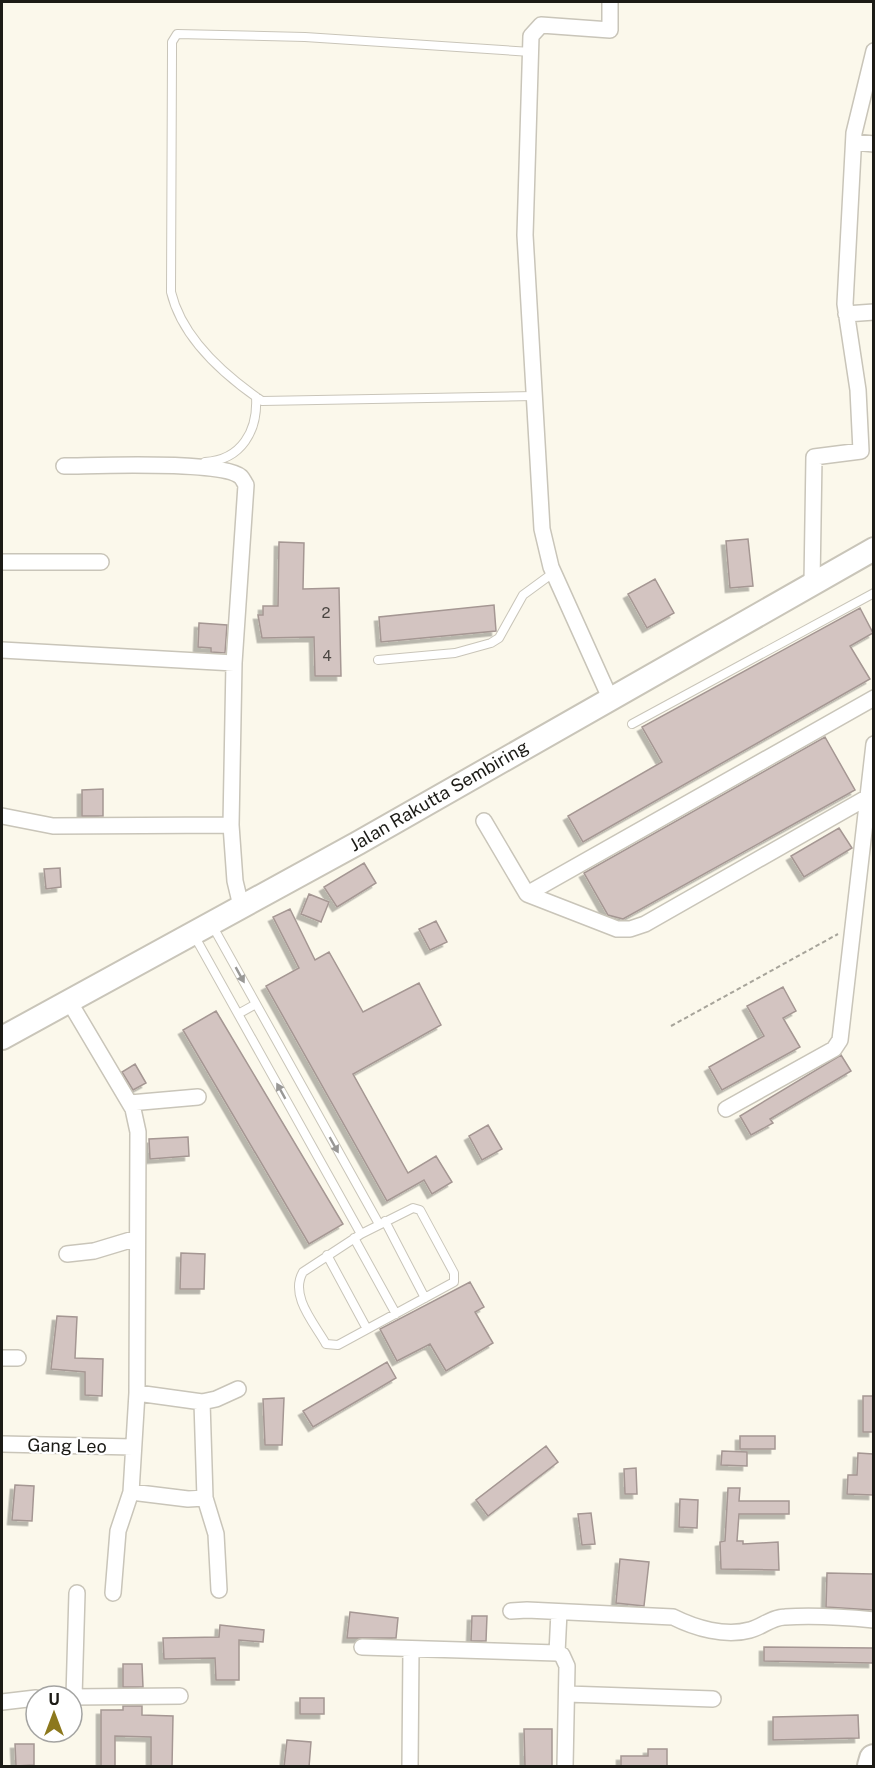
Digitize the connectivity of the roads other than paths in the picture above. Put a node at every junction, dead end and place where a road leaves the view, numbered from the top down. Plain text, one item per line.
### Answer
1 (610, 2) edge
2 (873, 51) edge
3 (531, 52) junction
4 (854, 142) junction
5 (873, 144) edge
6 (873, 312) edge
7 (846, 314) junction
8 (534, 396) junction
9 (256, 397) junction
10 (171, 464) junction
11 (64, 466) dead end
12 (873, 549) edge
13 (2, 562) edge
14 (101, 562) dead end
15 (553, 573) junction
16 (812, 583) junction
17 (873, 593) edge
18 (2, 650) edge
19 (378, 660) dead end
20 (234, 663) junction
21 (609, 698) junction
22 (873, 698) edge
23 (632, 724) dead end
24 (873, 744) edge
25 (868, 797) junction
26 (2, 816) edge
27 (484, 821) dead end
28 (231, 825) junction
29 (527, 894) junction
30 (242, 906) junction
31 (202, 929) junction
32 (69, 1001) junction
33 (256, 1004) junction
34 (238, 1014) junction
35 (2, 1038) edge
36 (198, 1097) dead end
37 (130, 1103) junction
38 (726, 1109) dead end
39 (382, 1223) junction
40 (358, 1236) junction
41 (137, 1238) junction
42 (67, 1254) dead end
43 (327, 1255) junction
44 (425, 1298) junction
45 (396, 1314) junction
46 (367, 1329) junction
47 (2, 1358) edge
48 (18, 1358) dead end
49 (238, 1389) dead end
50 (137, 1393) junction
51 (202, 1402) junction
52 (2, 1444) edge
53 (133, 1447) junction
54 (131, 1492) junction
55 (205, 1498) junction
56 (219, 1590) dead end
57 (77, 1593) dead end
58 (113, 1593) dead end
59 (511, 1611) dead end
60 (559, 1612) junction
61 (873, 1620) edge
62 (362, 1647) dead end
63 (411, 1649) junction
64 (557, 1653) junction
65 (74, 1684) edge
66 (567, 1694) junction
67 (180, 1696) dead end
68 (84, 1697) edge
69 (24, 1699) edge
70 (713, 1700) dead end
71 (2, 1702) edge
72 (873, 1759) edge
73 (410, 1767) edge
74 (565, 1767) edge
75 (872, 1767) edge

1 - 3 street
2 - 4 street
3 - 8 street
3 - 9 lane
4 - 5 street
4 - 7 street
6 - 7 street
7 - 16 street
8 - 9 lane
8 - 15 street
9 - 10 lane
10 - 11 street
10 - 20 street
12 - 16 main road, Jalan Rakutta Sembiring
13 - 14 street
15 - 19 lane
15 - 21 street
16 - 21 main road, Jalan Rakutta Sembiring
17 - 23 lane
18 - 20 street
20 - 28 street
21 - 30 main road, Jalan Rakutta Sembiring
22 - 29 street
24 - 25 street
25 - 29 street
25 - 38 street
26 - 28 street
27 - 29 street
28 - 30 street
30 - 31 main road, Jalan Rakutta Sembiring
31 - 32 main road, Jalan Rakutta Sembiring
31 -> 33 lane
31 - 34 lane
32 - 35 main road, Jalan Rakutta Sembiring
32 - 37 street
33 - 34 lane
33 -> 39 lane
40 -> 34 lane
36 - 37 street
37 - 41 street
39 - 40 lane
39 - 44 lane
39 - 44 lane
40 - 43 lane
40 - 45 lane
41 - 42 street
41 - 50 street
43 - 46 lane
43 - 46 lane
44 - 45 lane
45 - 46 lane
47 - 48 street
49 - 51 street
50 - 51 street
50 - 53 street
51 - 55 street
52 - 53 street, Gang Leo
53 - 54 street
54 - 55 street
54 - 58 street
55 - 56 street
57 - 65 street
59 - 60 street
60 - 61 street
60 - 64 street
62 - 63 street
63 - 64 street
63 - 73 street
64 - 66 street
66 - 70 street
66 - 74 street
67 - 68 street
69 - 71 street
72 - 75 highway

